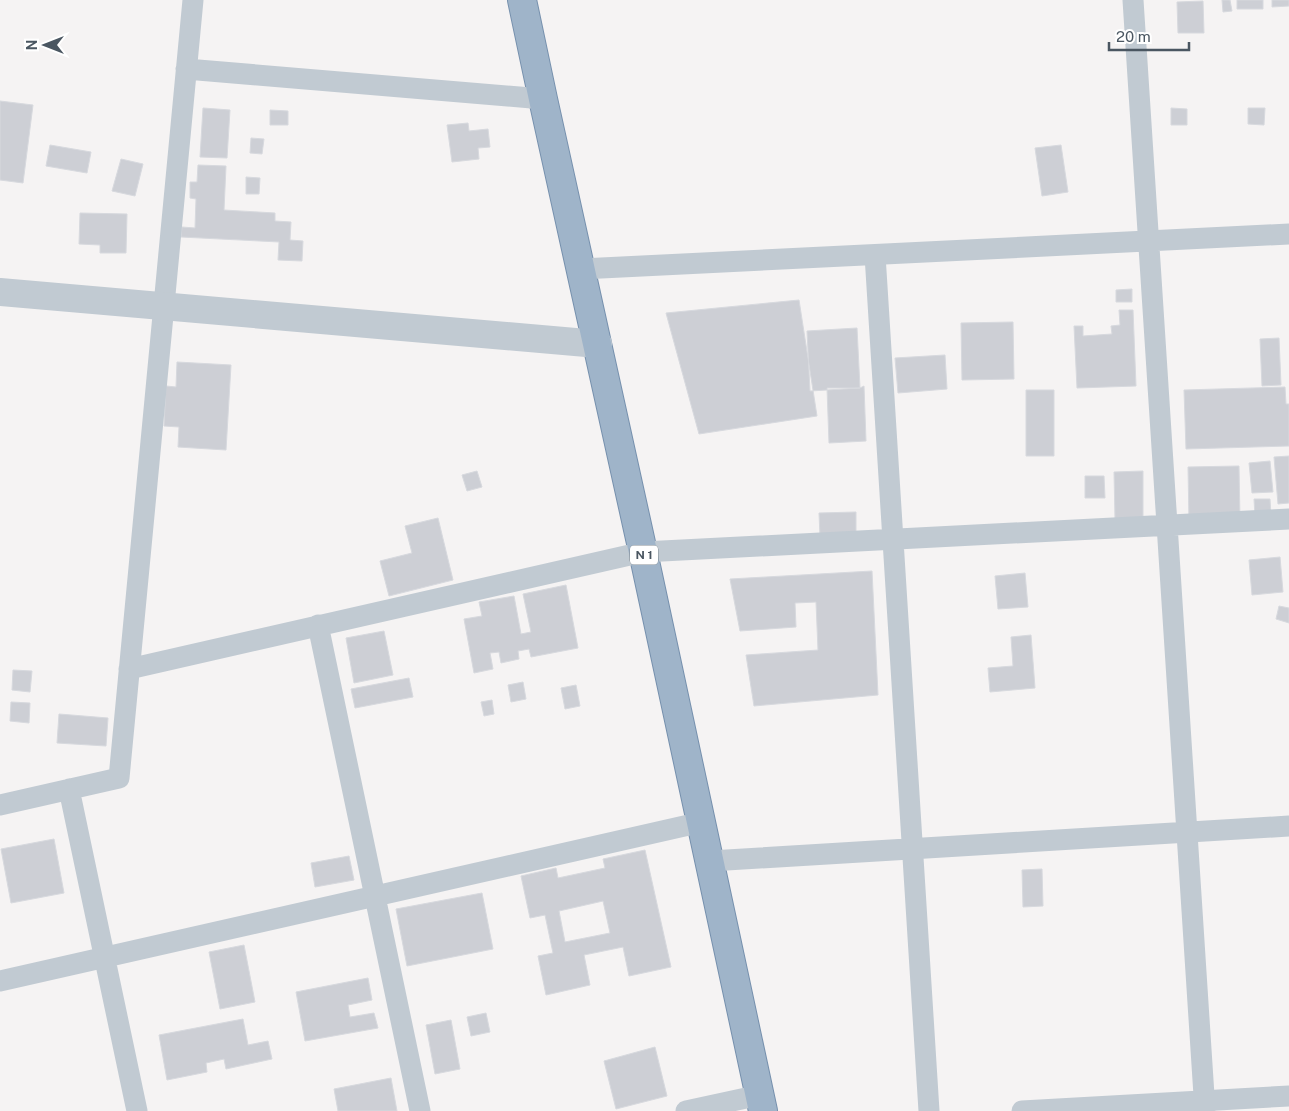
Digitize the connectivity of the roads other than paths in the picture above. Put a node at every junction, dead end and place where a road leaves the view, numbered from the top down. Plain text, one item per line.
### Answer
1 (193, 0) edge
2 (522, 0) edge
3 (1133, 0) edge
4 (186, 69) junction
5 (543, 99) junction
6 (1289, 234) edge
7 (1150, 241) junction
8 (875, 255) junction
9 (581, 269) junction
10 (0, 292) edge
11 (164, 306) junction
12 (598, 344) junction
13 (1289, 520) edge
14 (1168, 526) junction
15 (893, 540) junction
16 (643, 552) junction
17 (318, 626) junction
18 (129, 669) junction
19 (70, 789) junction
20 (0, 805) edge
21 (702, 822) junction
22 (1289, 826) edge
23 (1188, 832) junction
24 (912, 849) junction
25 (710, 861) junction
26 (375, 896) junction
27 (105, 958) junction
28 (0, 981) edge
29 (1289, 1096) edge
30 (762, 1103) edge
31 (1205, 1106) edge
32 (137, 1111) edge
33 (420, 1111) edge
34 (686, 1111) edge
35 (928, 1111) edge
36 (1022, 1111) edge

1 - 4 street
2 - 5 highway, N 1
3 - 7 street
4 - 5 street
4 - 11 street
5 - 9 highway, N 1
6 - 7 street
7 - 8 street
7 - 14 street
8 - 9 street
8 - 15 street
9 - 12 highway, N 1
10 - 11 street
11 - 12 street
11 - 18 street
12 - 16 highway, N 1
13 - 14 street
14 - 15 street
14 - 23 street
15 - 16 street
15 - 24 street
16 - 17 street
16 - 21 highway, N 1
17 - 18 street
17 - 26 street
18 - 19 street
19 - 20 street
19 - 27 street
21 - 25 highway, N 1
21 - 26 street
22 - 23 street
23 - 24 street
23 - 31 street
24 - 25 street
24 - 35 street
25 - 30 highway, N 1
26 - 27 street
26 - 33 street
27 - 28 street
27 - 32 street
29 - 31 street
30 - 34 street
31 - 36 street

